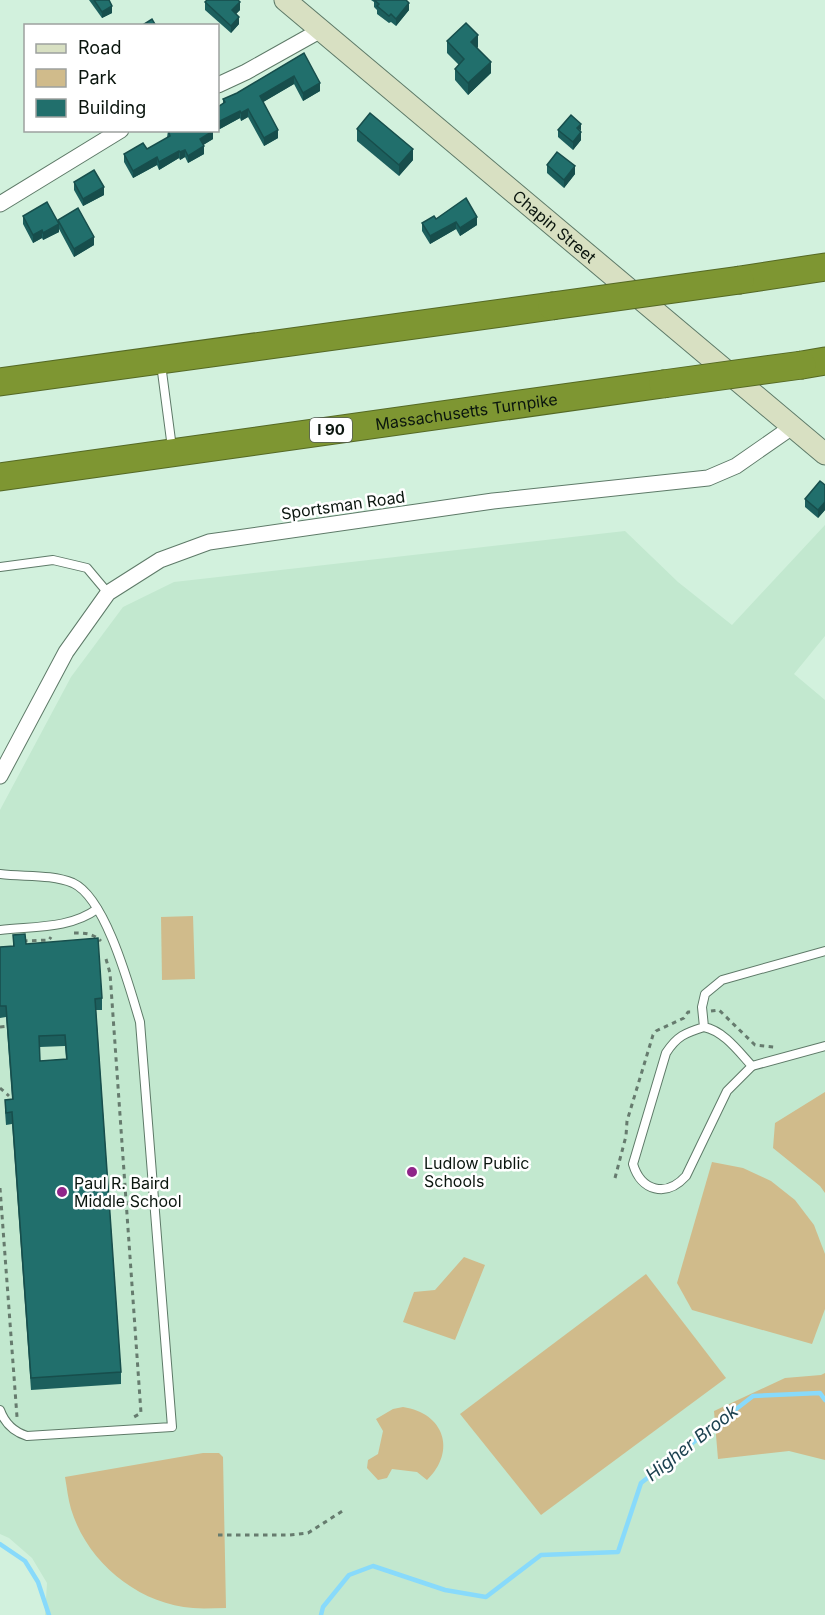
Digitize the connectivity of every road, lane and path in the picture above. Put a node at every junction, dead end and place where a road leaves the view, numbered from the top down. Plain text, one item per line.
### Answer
1 (285, 0) edge
2 (321, 30) junction
3 (219, 85) edge
4 (117, 132) edge
5 (0, 204) edge
6 (825, 267) edge
7 (160, 360) junction
8 (813, 363) edge
9 (0, 382) edge
10 (792, 427) junction
11 (172, 453) junction
12 (825, 454) edge
13 (81, 466) junction
14 (0, 477) edge
15 (0, 484) edge
16 (0, 567) edge
17 (108, 594) junction
18 (0, 776) edge
19 (0, 874) edge
20 (98, 909) junction
21 (0, 930) edge
22 (52, 934) dead end
23 (63, 934) dead end
24 (20, 941) edge
25 (101, 942) edge
26 (825, 951) edge
27 (104, 952) dead end
28 (702, 1011) junction
29 (11, 1026) edge
30 (0, 1027) edge
31 (704, 1027) junction
32 (825, 1046) edge
33 (778, 1047) dead end
34 (752, 1066) junction
35 (0, 1089) edge
36 (9, 1096) edge
37 (615, 1178) dead end
38 (0, 1188) edge
39 (0, 1410) edge
40 (131, 1419) dead end
41 (22, 1423) dead end
42 (344, 1510) dead end
43 (218, 1535) dead end

1 - 2 main road, Chapin Street
2 - 3 street
2 - 10 main road, Chapin Street
4 - 5 street
6 - 7 highway, bridge
7 - 9 highway
7 - 11 lane
8 - 11 highway, Massachusetts Turnpike / I 90, bridge
10 - 12 main road, Chapin Street
10 - 17 street, Sportsman Road
11 - 13 highway, Massachusetts Turnpike / I 90
13 - 14 highway, Massachusetts Turnpike / I 90
13 - 15 highway
16 - 17 lane
17 - 18 street, Sportsman Road
19 - 20 lane
20 - 21 lane
20 - 39 lane
22 - 24 path
23 - 25 path
26 - 28 lane
27 - 40 path
28 - 31 lane
28 - 33 path
28 - 37 path
29 - 30 path
31 - 34 lane
31 - 34 lane
32 - 34 lane
35 - 36 path
38 - 41 path
42 - 43 path

